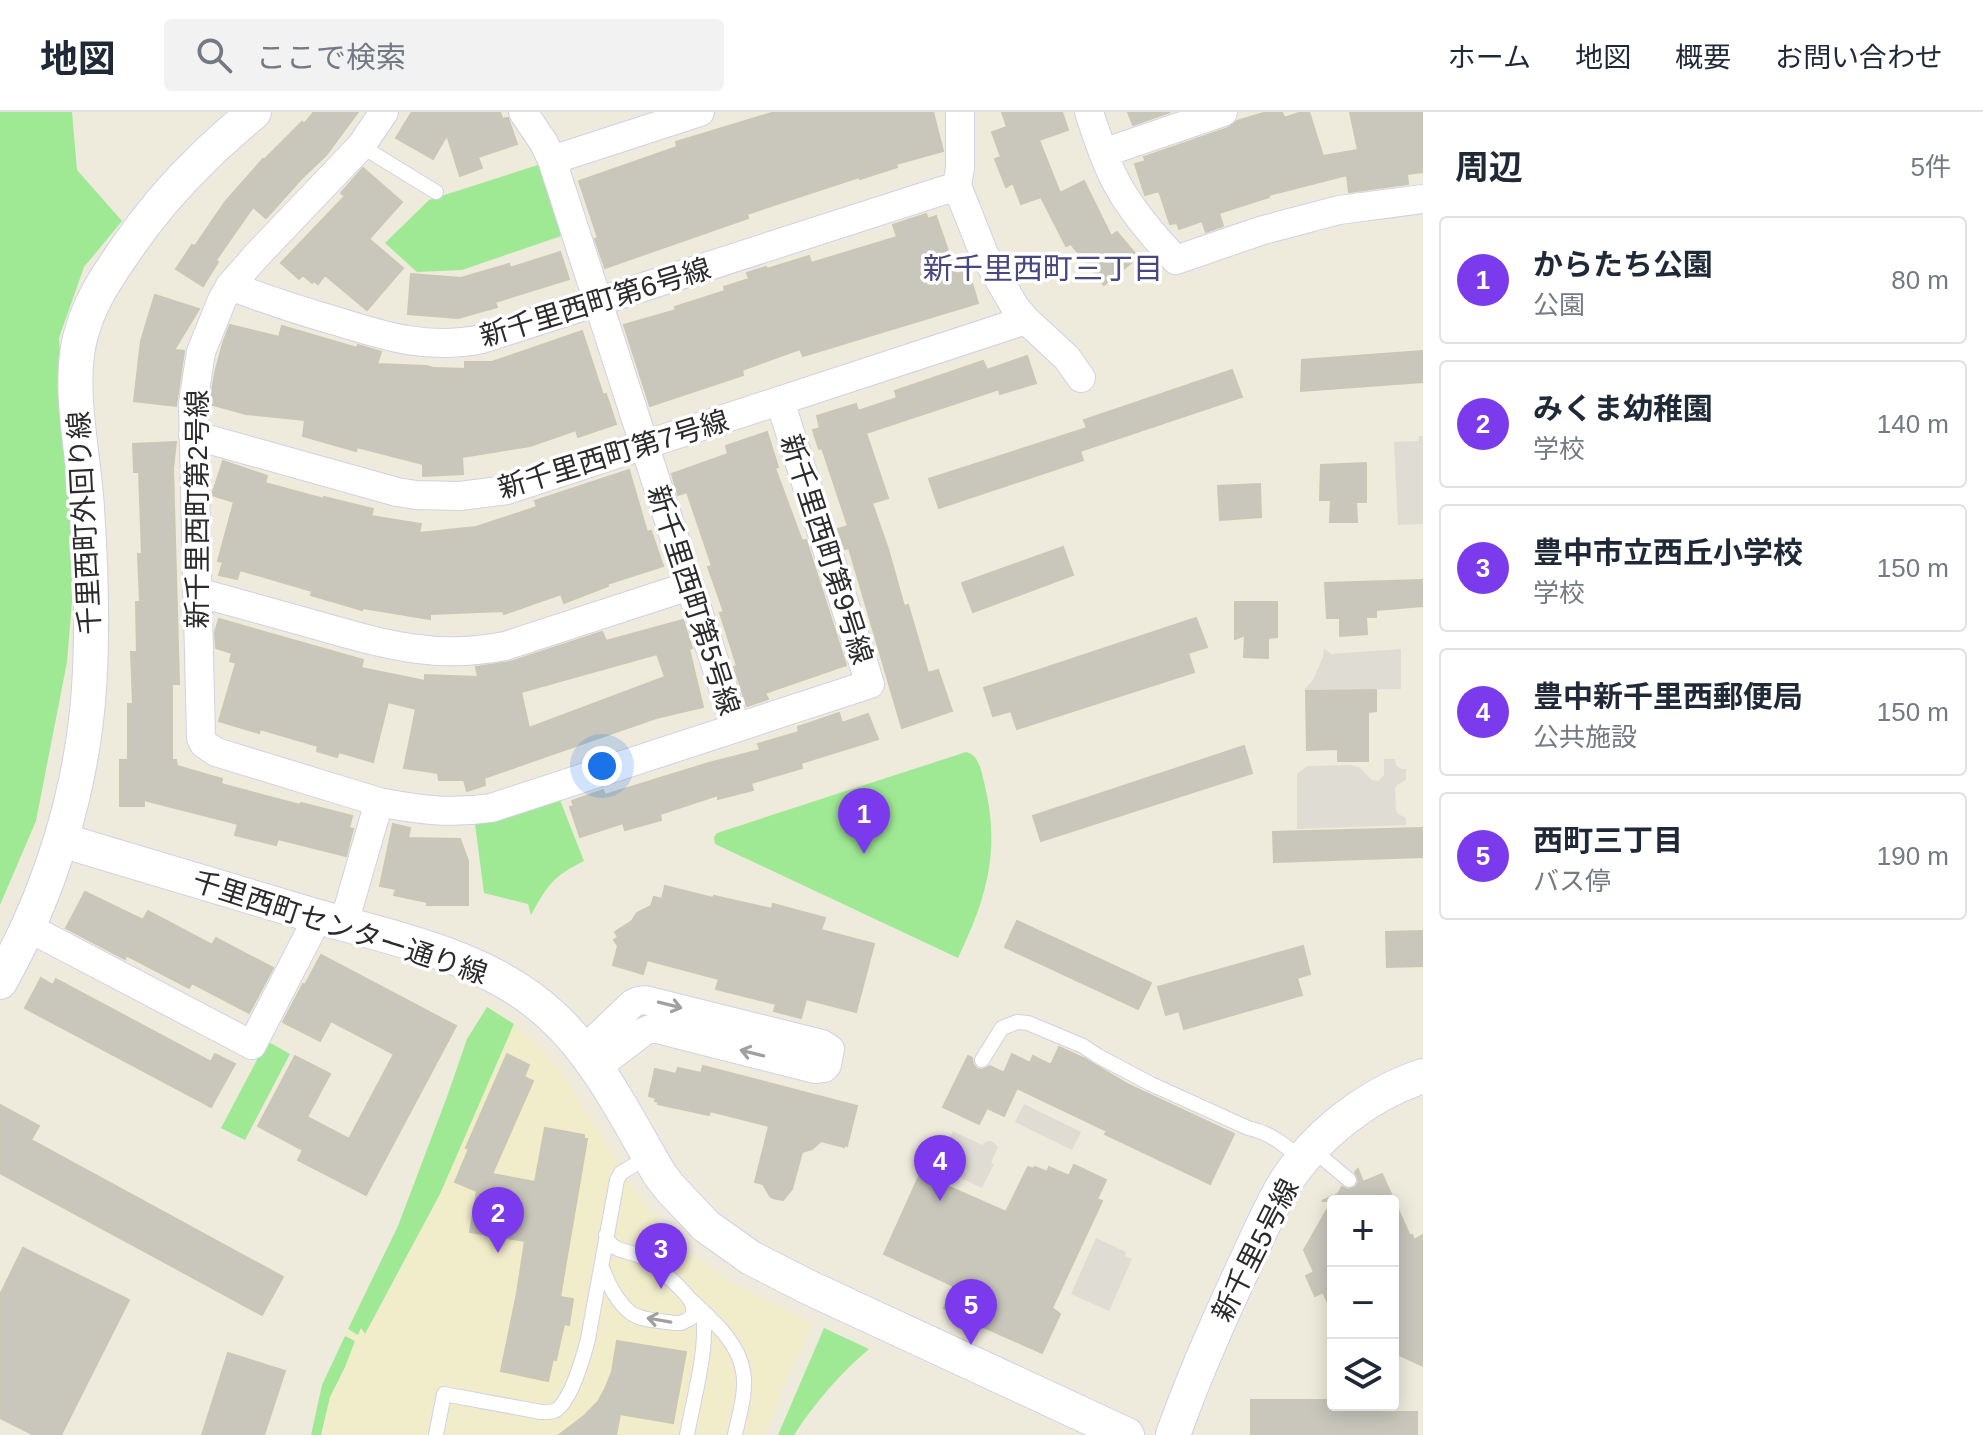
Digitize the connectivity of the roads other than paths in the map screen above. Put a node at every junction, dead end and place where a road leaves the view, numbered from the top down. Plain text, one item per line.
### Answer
1 (254, 112) edge
2 (384, 112) edge
3 (523, 112) edge
4 (700, 112) edge
5 (960, 112) edge
6 (1089, 112) edge
7 (1223, 112) edge
8 (361, 146) junction
9 (1103, 153) junction
10 (552, 160) junction
11 (957, 186) junction
12 (436, 192) dead end
13 (1423, 199) edge
14 (230, 286) junction
15 (597, 303) junction
16 (1026, 320) junction
17 (1081, 378) dead end
18 (780, 401) junction
19 (193, 435) junction
20 (643, 445) junction
21 (689, 586) junction
22 (197, 592) junction
23 (736, 728) junction
24 (379, 802) junction
25 (61, 840) junction
26 (331, 920) junction
27 (27, 927) junction
28 (0, 982) edge
29 (590, 1058) junction
30 (982, 1060) dead end
31 (1423, 1076) edge
32 (1307, 1154) junction
33 (649, 1156) junction
34 (1349, 1180) dead end
35 (606, 1235) junction
36 (603, 1257) junction
37 (687, 1296) junction
38 (701, 1310) junction
39 (436, 1435) edge
40 (687, 1435) edge
41 (735, 1435) edge
42 (1127, 1435) edge
43 (1173, 1435) edge

1 - 25 street, 千里西町外回り線
2 - 8 street, 新千里西町第2号線
3 - 10 street, 新千里西町第5号線
4 - 10 street
5 - 11 street
6 - 9 street
7 - 9 street
8 - 12 lane
8 - 14 street, 新千里西町第2号線
9 - 13 street
10 - 15 street, 新千里西町第5号線
11 - 15 street, 新千里西町第6号線
11 - 16 street
14 - 15 street, 新千里西町第6号線
14 - 19 street, 新千里西町第2号線
15 - 20 street, 新千里西町第5号線
16 - 17 street
16 - 18 street, 新千里西町第7号線
18 - 20 street, 新千里西町第7号線
18 - 23 street, 新千里西町第9号線
19 - 20 street, 新千里西町第7号線
19 - 22 street, 新千里西町第2号線
20 - 21 street, 新千里西町第5号線
21 - 22 street
21 - 23 street, 新千里西町第5号線
22 - 24 street, 新千里西町第2号線
23 - 24 street, 新千里西町第9号線
24 - 26 street
25 - 26 street, 千里西町センター通り線
25 - 27 street, 千里西町外回り線
26 - 27 street
26 - 29 street, 千里西町センター通り線
27 - 28 street, 千里西町外回り線
29 -> 29 street
29 - 33 street, 千里西町センター通り線
30 - 32 lane
31 - 32 street, 新千里5号線
32 - 34 lane
32 - 43 street, 新千里5号線
33 - 35 lane
33 - 42 street, 千里西町センター通り線
35 - 36 lane
35 - 37 lane
37 -> 36 lane
36 - 39 lane
37 - 38 lane
38 - 40 lane
38 - 41 lane

